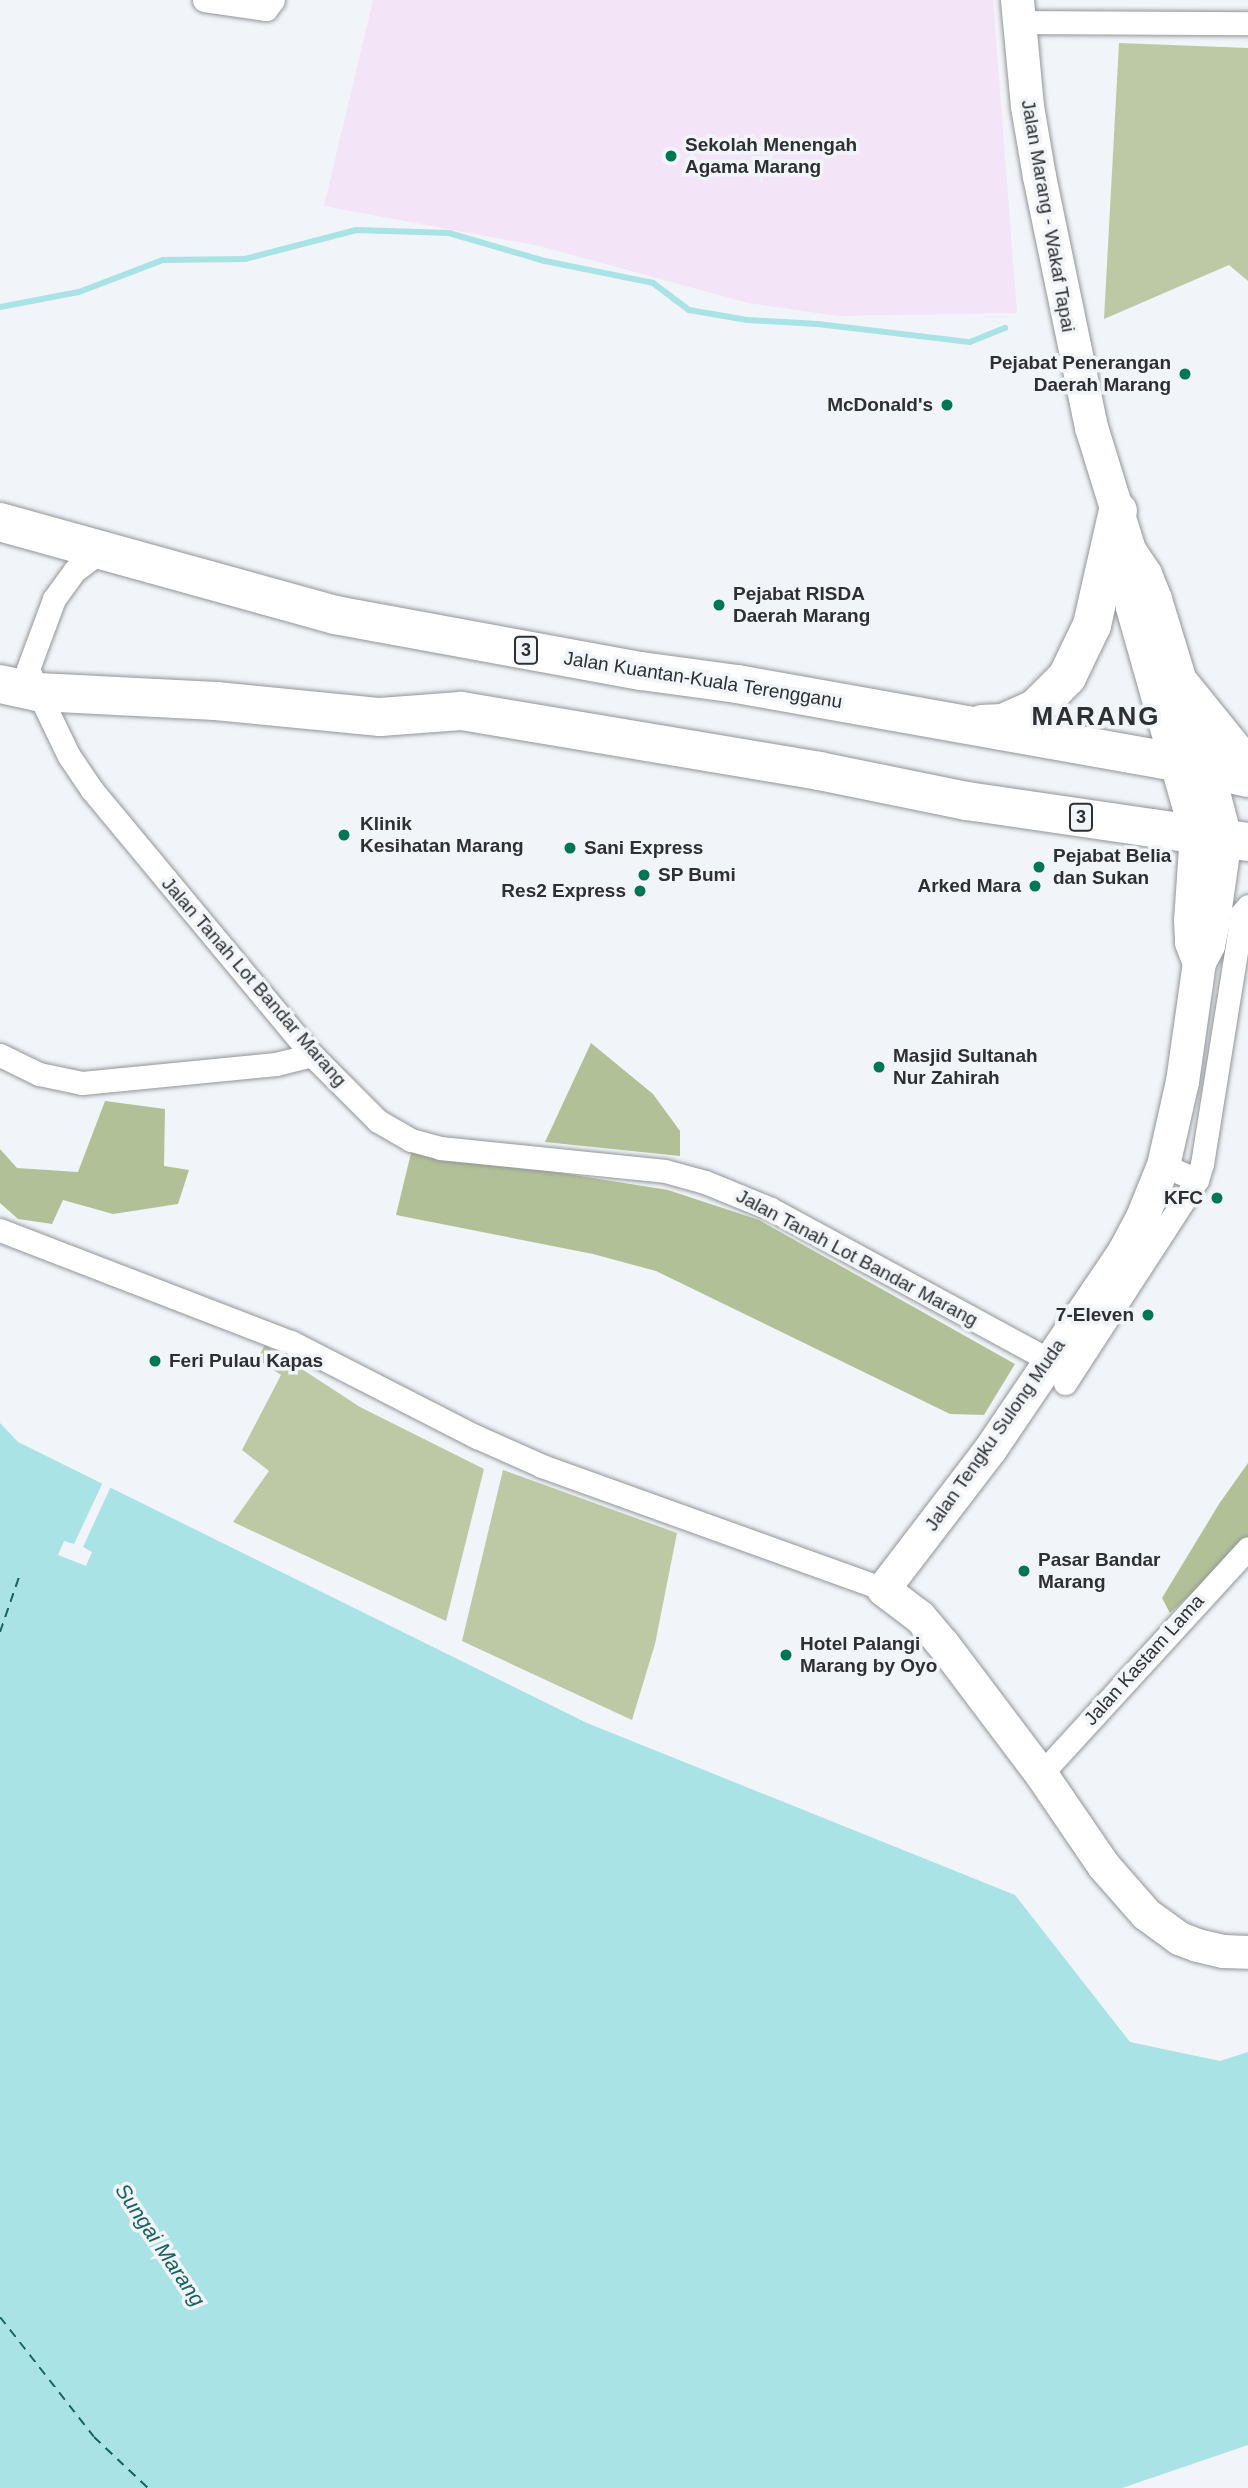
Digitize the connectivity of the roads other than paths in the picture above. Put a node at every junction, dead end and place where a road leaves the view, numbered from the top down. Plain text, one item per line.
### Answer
1 (204, 0) edge
2 (272, 0) edge
3 (1018, 11) edge
4 (1248, 23) edge
5 (1118, 511) junction
6 (0, 522) edge
7 (1129, 550) junction
8 (102, 551) junction
9 (0, 684) edge
10 (1180, 684) junction
11 (38, 692) junction
12 (955, 725) junction
13 (1192, 766) junction
14 (1248, 768) edge
15 (1248, 778) edge
16 (1223, 838) edge
17 (1248, 871) edge
18 (1216, 899) junction
19 (1248, 906) edge
20 (1199, 961) junction
21 (0, 1055) edge
22 (312, 1055) junction
23 (1164, 1165) junction
24 (1197, 1180) junction
25 (0, 1230) edge
26 (1057, 1371) junction
27 (1248, 1548) edge
28 (883, 1589) junction
29 (1041, 1774) junction
30 (1248, 1952) edge

1 - 2 street
3 - 4 street
3 - 5 street, Jalan Marang - Wakaf Tapai
5 - 7 street, Jalan Marang - Wakaf Tapai
5 - 12 highway
6 - 8 highway, Jalan Kuantan-Kuala Terengganu / 3
7 - 10 street, Jalan Marang - Wakaf Tapai
7 - 13 street, Jalan Marang - Wakaf Tapai
8 - 11 street, Jalan Tanah Lot Bandar Marang
8 - 12 highway, Jalan Kuantan-Kuala Terengganu / 3
9 - 11 highway, 3
10 - 13 street, Jalan Marang - Wakaf Tapai
10 - 14 highway
11 - 16 highway, 3
11 - 22 street, Jalan Tanah Lot Bandar Marang
12 - 13 highway, Jalan Kuantan-Kuala Terengganu / 3
13 - 15 highway, Jalan Kuantan-Kuala Terengganu / 3
13 - 16 street, Jalan Marang - Wakaf Tapai
16 - 18 street, Jalan Tengku Sulong Muda
16 - 20 street, Jalan Tengku Sulong Muda
17 - 18 street
18 - 20 street, Jalan Tengku Sulong Muda
19 - 24 street
20 - 23 street, Jalan Tengku Sulong Muda
21 - 22 street
22 - 26 street, Jalan Tanah Lot Bandar Marang
23 - 24 street
23 - 26 street, Jalan Tengku Sulong Muda
24 - 26 street
25 - 28 street
26 - 28 street, Jalan Tengku Sulong Muda
27 - 29 street, Jalan Kastam Lama
28 - 29 street
29 - 30 street

